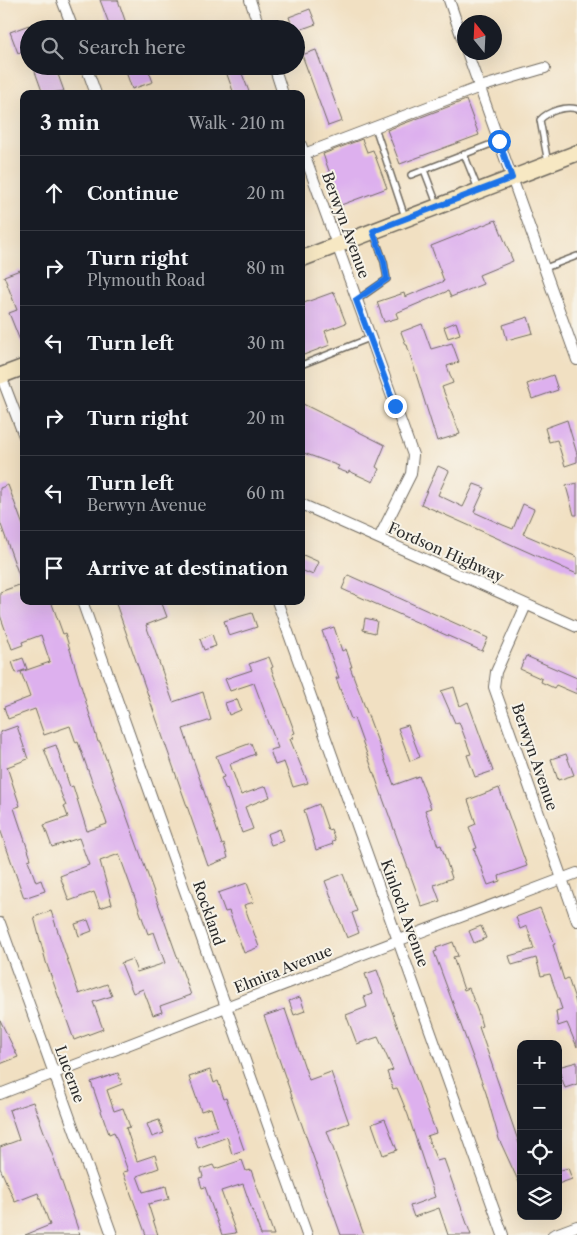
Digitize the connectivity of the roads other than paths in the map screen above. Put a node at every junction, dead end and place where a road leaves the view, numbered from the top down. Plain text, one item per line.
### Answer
1 (62, 0) edge
2 (250, 0) edge
3 (449, 0) edge
4 (70, 20) edge
5 (257, 20) edge
6 (457, 23) edge
7 (470, 60) edge
8 (545, 68) dead end
9 (89, 75) edge
10 (277, 75) edge
11 (480, 88) junction
12 (95, 90) edge
13 (282, 90) edge
14 (577, 109) edge
15 (375, 127) junction
16 (499, 141) junction
17 (305, 150) edge
18 (577, 153) edge
19 (464, 154) junction
20 (305, 159) edge
21 (548, 164) junction
22 (424, 170) junction
23 (411, 175) dead end
24 (512, 178) junction
25 (478, 191) junction
26 (438, 207) junction
27 (406, 219) junction
28 (373, 231) junction
29 (337, 245) junction
30 (577, 256) edge
31 (305, 257) edge
32 (544, 269) junction
33 (356, 300) junction
34 (370, 338) junction
35 (577, 360) edge
36 (305, 363) edge
37 (20, 368) edge
38 (0, 375) edge
39 (20, 426) edge
40 (305, 506) edge
41 (379, 538) junction
42 (83, 605) edge
43 (279, 605) edge
44 (526, 605) junction
45 (577, 627) edge
46 (577, 873) edge
47 (562, 878) junction
48 (577, 921) edge
49 (0, 923) edge
50 (398, 939) junction
51 (227, 1008) junction
52 (54, 1074) junction
53 (0, 1094) edge
54 (577, 1226) edge
55 (112, 1235) edge
56 (307, 1235) edge
57 (503, 1235) edge
58 (553, 1235) edge

1 - 4 street
2 - 5 street
3 - 6 street
7 - 11 street
8 - 11 street
9 - 12 street
10 - 13 street
11 - 15 street
11 - 16 street
14 - 21 lane
15 - 17 street
15 - 27 lane
16 - 19 lane
16 - 24 street
18 - 21 main road
19 - 22 lane
19 - 25 lane
20 - 29 street, Berwyn Avenue
21 - 24 main road
22 - 23 lane
22 - 26 lane
24 - 25 main road
24 - 32 street
25 - 26 main road
26 - 27 main road
27 - 28 main road
28 - 29 main road
28 - 33 lane
29 - 31 main road
29 - 33 street, Berwyn Avenue
30 - 32 lane
32 - 35 street
33 - 34 street, Berwyn Avenue
34 - 36 lane
34 - 41 street, Berwyn Avenue
37 - 38 main road
38 - 39 street
40 - 41 street, Fordson Highway
41 - 44 street, Fordson Highway
42 - 51 street, Rockland
43 - 50 street, Kinloch Avenue
44 - 45 street, Fordson Highway
44 - 47 street, Berwyn Avenue
46 - 47 street, Elmira Avenue
47 - 48 street, Berwyn Avenue
47 - 50 street, Elmira Avenue
49 - 52 street, Lucerne
50 - 51 street, Elmira Avenue
50 - 57 street, Kinloch Avenue
51 - 52 street, Elmira Avenue
51 - 56 street, Rockland
52 - 53 street, Elmira Avenue
52 - 55 street, Lucerne
54 - 58 street

